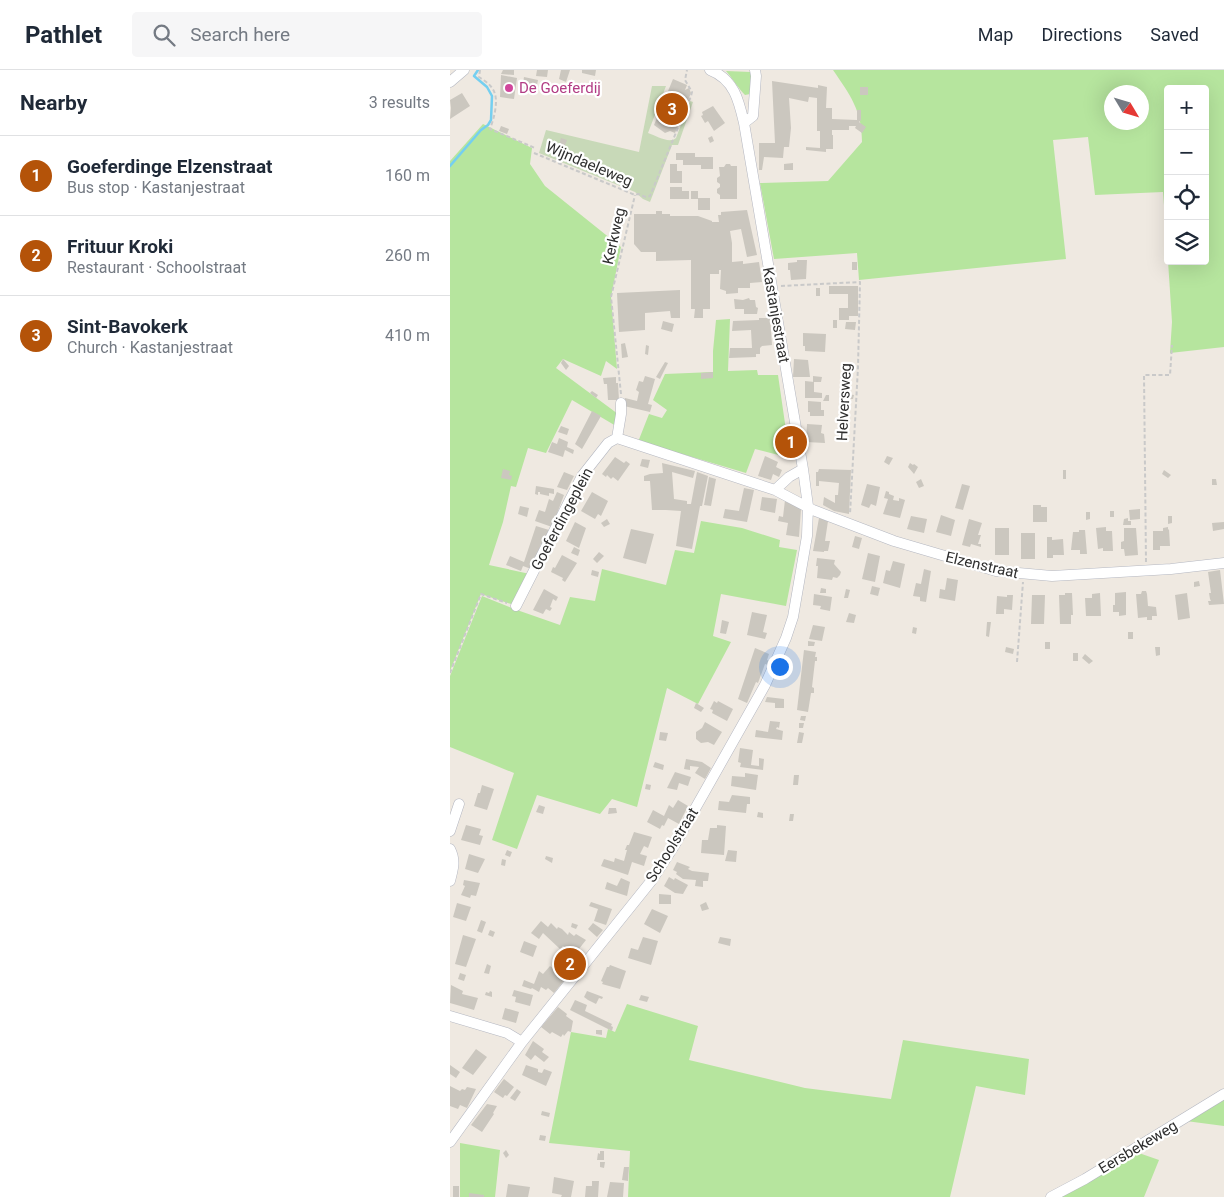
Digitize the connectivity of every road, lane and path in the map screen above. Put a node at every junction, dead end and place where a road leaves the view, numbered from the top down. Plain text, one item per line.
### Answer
1 (464, 70) edge
2 (480, 70) edge
3 (687, 70) edge
4 (754, 70) edge
5 (715, 71) edge
6 (450, 82) edge
7 (744, 124) junction
8 (535, 148) dead end
9 (534, 153) dead end
10 (635, 195) junction
11 (772, 287) junction
12 (1172, 345) dead end
13 (622, 403) joint
14 (617, 438) junction
15 (802, 469) junction
16 (775, 490) junction
17 (808, 506) junction
18 (847, 523) junction
19 (1224, 562) edge
20 (1147, 570) junction
21 (1023, 575) junction
22 (516, 606) joint
23 (1016, 662) dead end
24 (450, 673) edge
25 (459, 804) dead end
26 (450, 831) edge
27 (450, 849) edge
28 (450, 881) edge
29 (450, 1016) edge
30 (522, 1042) junction
31 (1224, 1094) edge
32 (450, 1141) edge
33 (1051, 1197) edge

1 - 6 street
2 - 8 path, Wijndaeleweg
3 - 10 path, Kerkweg
4 - 7 street
5 - 7 street, Kastanjestraat
7 - 11 street, Kastanjestraat
9 - 10 path, Wijndaeleweg
10 - 13 path, Kerkweg
11 - 15 street, Kastanjestraat
11 - 18 path, Helversweg
12 - 20 path
13 - 14 street
14 - 16 street
14 - 22 street, Goeferdingeplein
15 - 16 street
15 - 17 street, Kastanjestraat
16 - 17 street
17 - 18 street, Elzenstraat
17 - 30 street, Schoolstraat
18 - 21 street, Elzenstraat
19 - 20 street, Elzenstraat
20 - 21 street, Elzenstraat
21 - 23 path
22 - 24 path
25 - 26 street
27 - 28 street
29 - 30 street
30 - 32 street, Schoolstraat
31 - 33 street, Eersbekeweg

